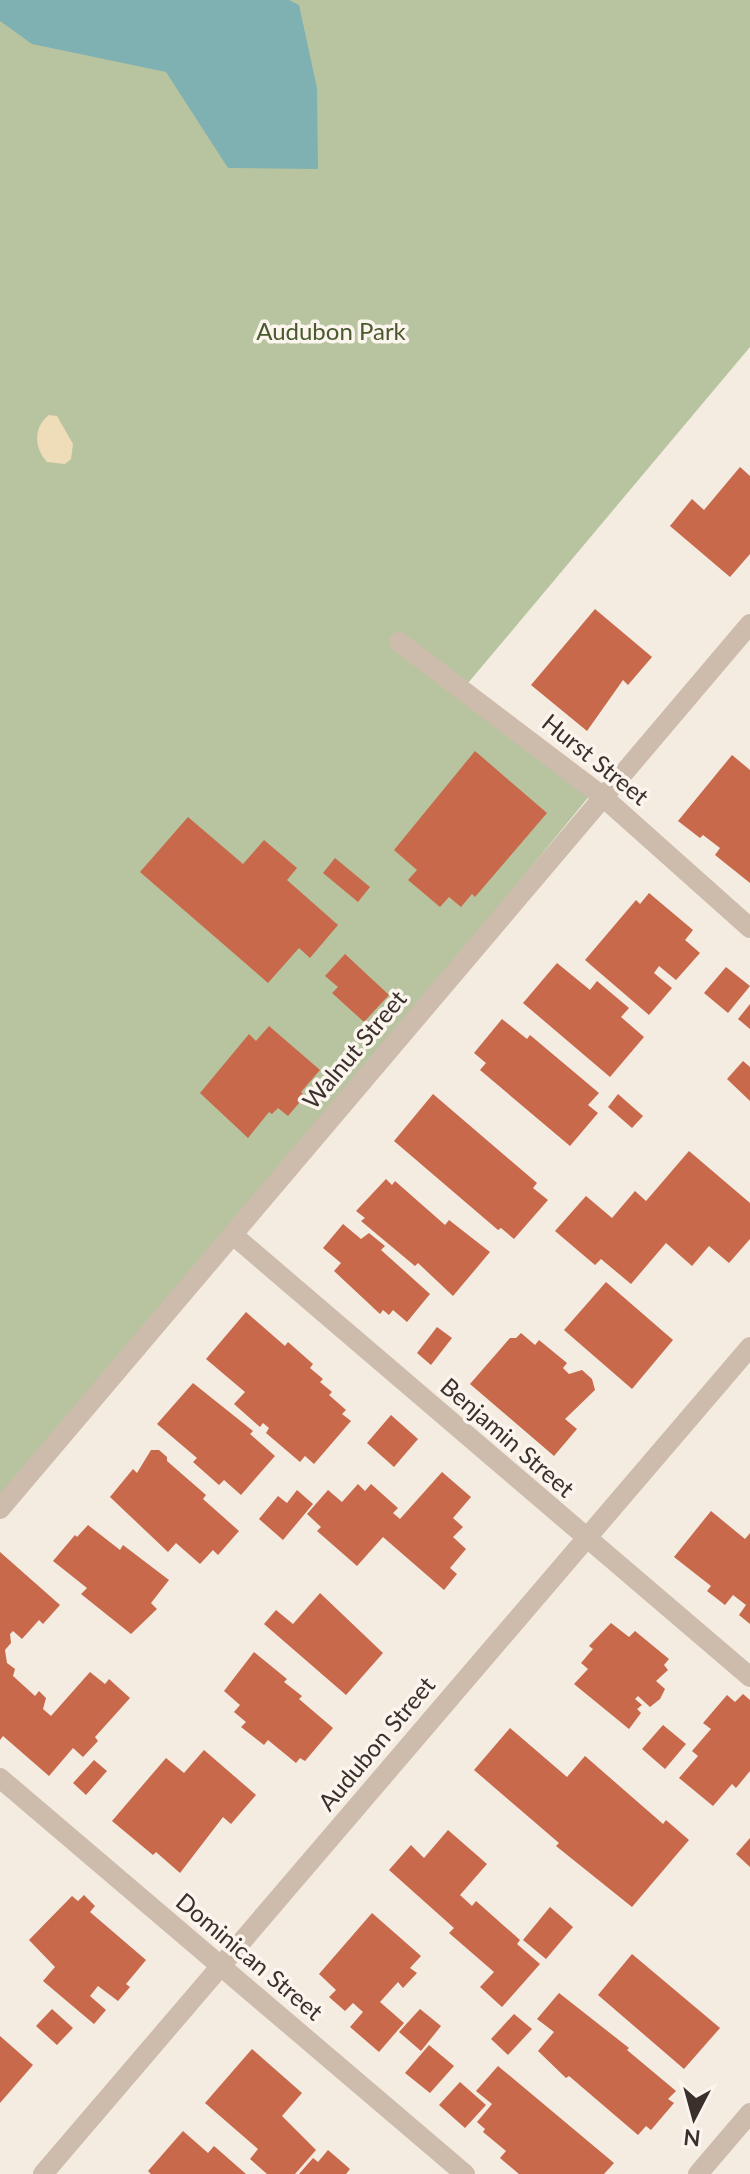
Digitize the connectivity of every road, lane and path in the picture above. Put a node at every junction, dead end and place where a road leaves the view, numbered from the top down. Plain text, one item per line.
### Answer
1 (750, 624) edge
2 (399, 642) dead end
3 (602, 796) junction
4 (750, 928) edge
5 (233, 1235) junction
6 (750, 1347) edge
7 (0, 1509) edge
8 (585, 1539) junction
9 (750, 1677) edge
10 (0, 1778) edge
11 (221, 1968) junction
12 (750, 2113) edge
13 (43, 2174) edge
14 (465, 2174) edge
15 (698, 2174) edge

1 - 3 street, Walnut Street
2 - 3 street, Hurst Street
3 - 4 street, Hurst Street
3 - 5 street, Walnut Street
5 - 7 street, Walnut Street
5 - 8 street, Benjamin Street
6 - 8 street, Audubon Street
8 - 9 street, Benjamin Street
8 - 11 street, Audubon Street
10 - 11 street, Dominican Street
11 - 13 street, Audubon Street
11 - 14 street, Dominican Street
12 - 15 street

